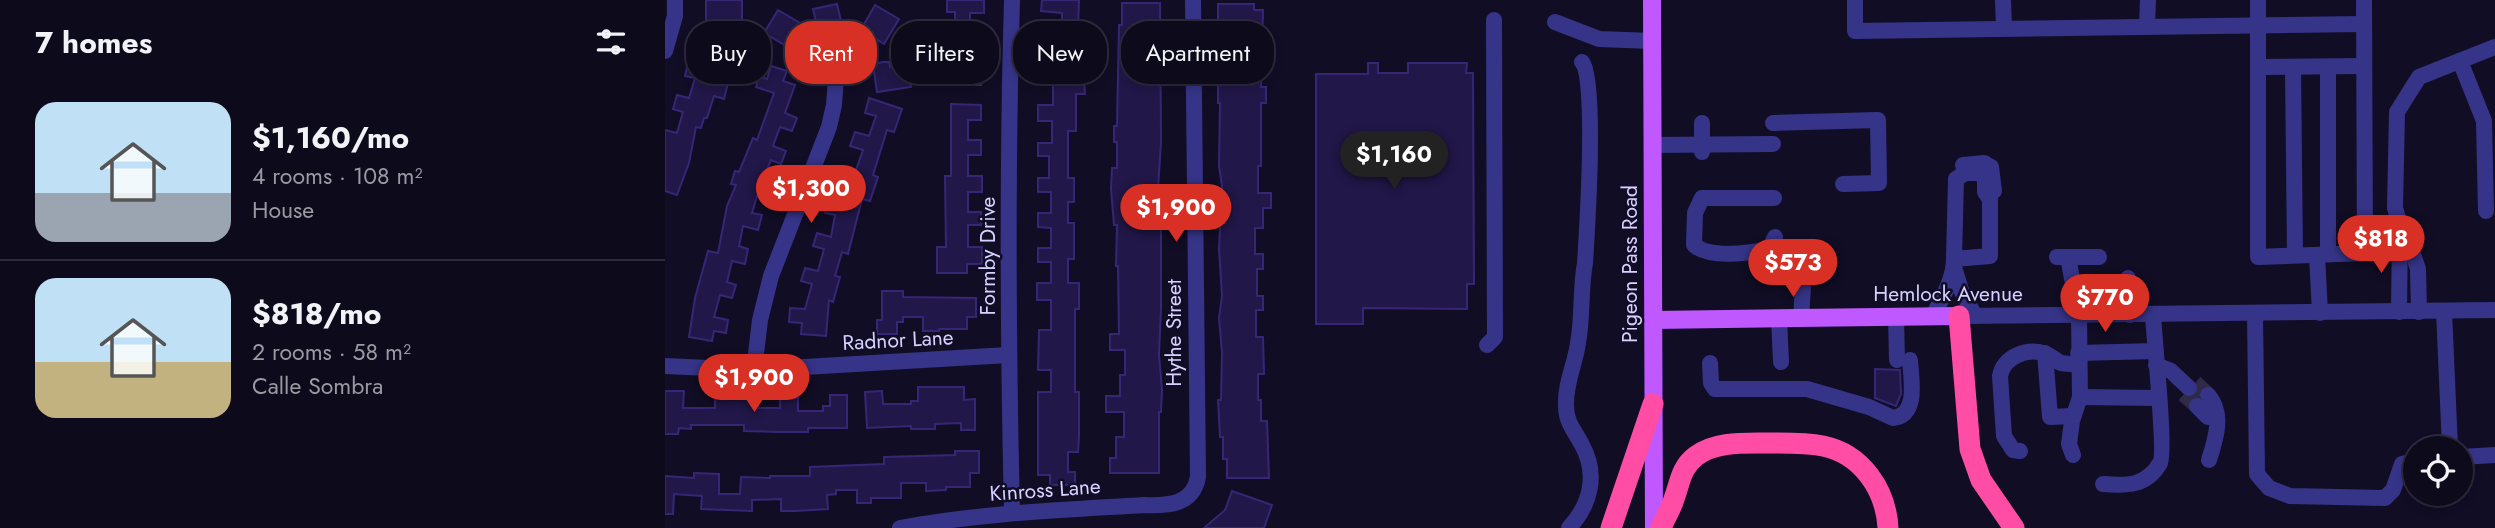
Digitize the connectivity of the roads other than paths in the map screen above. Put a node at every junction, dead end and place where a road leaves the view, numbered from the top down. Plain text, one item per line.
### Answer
1 (1012, 0) edge
2 (1193, 0) edge
3 (1652, 0) edge
4 (1855, 0) edge
5 (2003, 0) edge
6 (2148, 0) edge
7 (2258, 0) edge
8 (2364, 0) edge
9 (672, 11) edge
10 (1494, 20) dead end
11 (1555, 22) dead end
12 (2258, 24) junction
13 (2364, 24) junction
14 (2147, 26) junction
15 (2004, 28) junction
16 (1653, 41) junction
17 (2495, 47) edge
18 (665, 51) edge
19 (2460, 61) junction
20 (1582, 62) dead end
21 (2364, 66) junction
22 (2258, 67) junction
23 (2293, 67) junction
24 (2328, 67) junction
25 (836, 84) edge
26 (1702, 123) dead end
27 (1773, 123) dead end
28 (1773, 144) dead end
29 (1653, 145) junction
30 (1702, 150) junction
31 (1843, 184) dead end
32 (1774, 198) dead end
33 (2486, 211) dead end
34 (2401, 229) junction
35 (1775, 237) dead end
36 (2323, 254) junction
37 (2295, 255) junction
38 (2099, 257) dead end
39 (1954, 263) junction
40 (1804, 272) dead end
41 (2128, 278) dead end
42 (2495, 310) edge
43 (2444, 311) junction
44 (2399, 312) junction
45 (2419, 312) junction
46 (2320, 313) junction
47 (2255, 314) junction
48 (2130, 315) junction
49 (2153, 315) junction
50 (1933, 316) junction
51 (1967, 316) junction
52 (2079, 316) junction
53 (1896, 317) junction
54 (1779, 318) junction
55 (1801, 318) junction
56 (1653, 320) junction
57 (1487, 345) dead end
58 (2045, 353) junction
59 (1008, 355) junction
60 (2156, 358) junction
61 (2079, 359) junction
62 (1781, 362) dead end
63 (1710, 363) dead end
64 (665, 366) edge
65 (754, 370) junction
66 (2189, 388) tunnel mouth
67 (2080, 397) junction
68 (2158, 398) junction
69 (2202, 400) tunnel mouth
70 (1653, 404) junction
71 (2073, 416) junction
72 (2449, 436) edge
73 (2020, 451) dead end
74 (2073, 455) dead end
75 (2495, 455) edge
76 (2473, 456) edge
77 (2209, 460) dead end
78 (2403, 464) edge
79 (2103, 484) dead end
80 (1191, 495) joint
81 (1012, 513) junction
82 (900, 528) edge
83 (1569, 528) edge
84 (1611, 528) edge
85 (1654, 528) edge
86 (1661, 528) edge
87 (1888, 528) edge
88 (2014, 528) edge

1 - 59 street, Formby Drive
2 - 80 street, Hythe Street
3 - 16 main road, Pigeon Pass Road
4 - 15 street
5 - 15 street
6 - 14 street
7 - 12 street
8 - 13 street
9 - 18 street
10 - 57 street
11 - 16 street
12 - 13 street
12 - 14 street
12 - 22 street
13 - 21 street
14 - 15 street
16 - 29 main road, Pigeon Pass Road
17 - 19 street
19 - 33 street
19 - 34 street
20 - 83 street
21 - 24 street
21 - 36 street
22 - 23 street
22 - 37 street
23 - 24 street
23 - 37 street
24 - 36 street
25 - 65 street
26 - 30 street
27 - 31 street
28 - 30 street
29 - 30 street
29 - 56 main road, Pigeon Pass Road
32 - 35 street
34 - 44 street
34 - 45 street
36 - 37 street
36 - 46 street
38 - 52 street
39 - 39 street
39 - 50 street
39 - 51 street
40 - 55 street
41 - 48 street
42 - 43 street, Hemlock Avenue
43 - 45 street, Hemlock Avenue
43 - 72 street
44 - 45 street, Hemlock Avenue
44 - 46 street, Hemlock Avenue
46 - 47 street, Hemlock Avenue
47 - 49 street, Hemlock Avenue
47 - 78 street
48 - 49 street, Hemlock Avenue
48 - 52 street, Hemlock Avenue
49 - 60 street
50 - 51 main road, Hemlock Avenue
50 - 53 main road, Hemlock Avenue
51 - 52 street, Hemlock Avenue
51 - 88 highway
52 - 61 street
53 - 55 main road, Hemlock Avenue
53 - 63 street
54 - 55 main road, Hemlock Avenue
54 - 56 main road, Hemlock Avenue
54 - 62 street
56 - 70 main road, Pigeon Pass Road
58 - 61 street
58 - 71 street
58 - 73 street
59 - 65 street, Radnor Lane
59 - 81 street, Formby Drive
60 - 61 street
60 - 66 street
60 - 68 street
61 - 67 street
64 - 65 street, Radnor Lane
67 - 68 street
67 - 71 street
68 - 79 street
69 - 77 street
70 - 84 highway
70 - 85 main road, Pigeon Pass Road
71 - 74 street
75 - 76 street
80 - 81 street, Kinross Lane
81 - 82 street, Kinross Lane
86 - 87 highway

